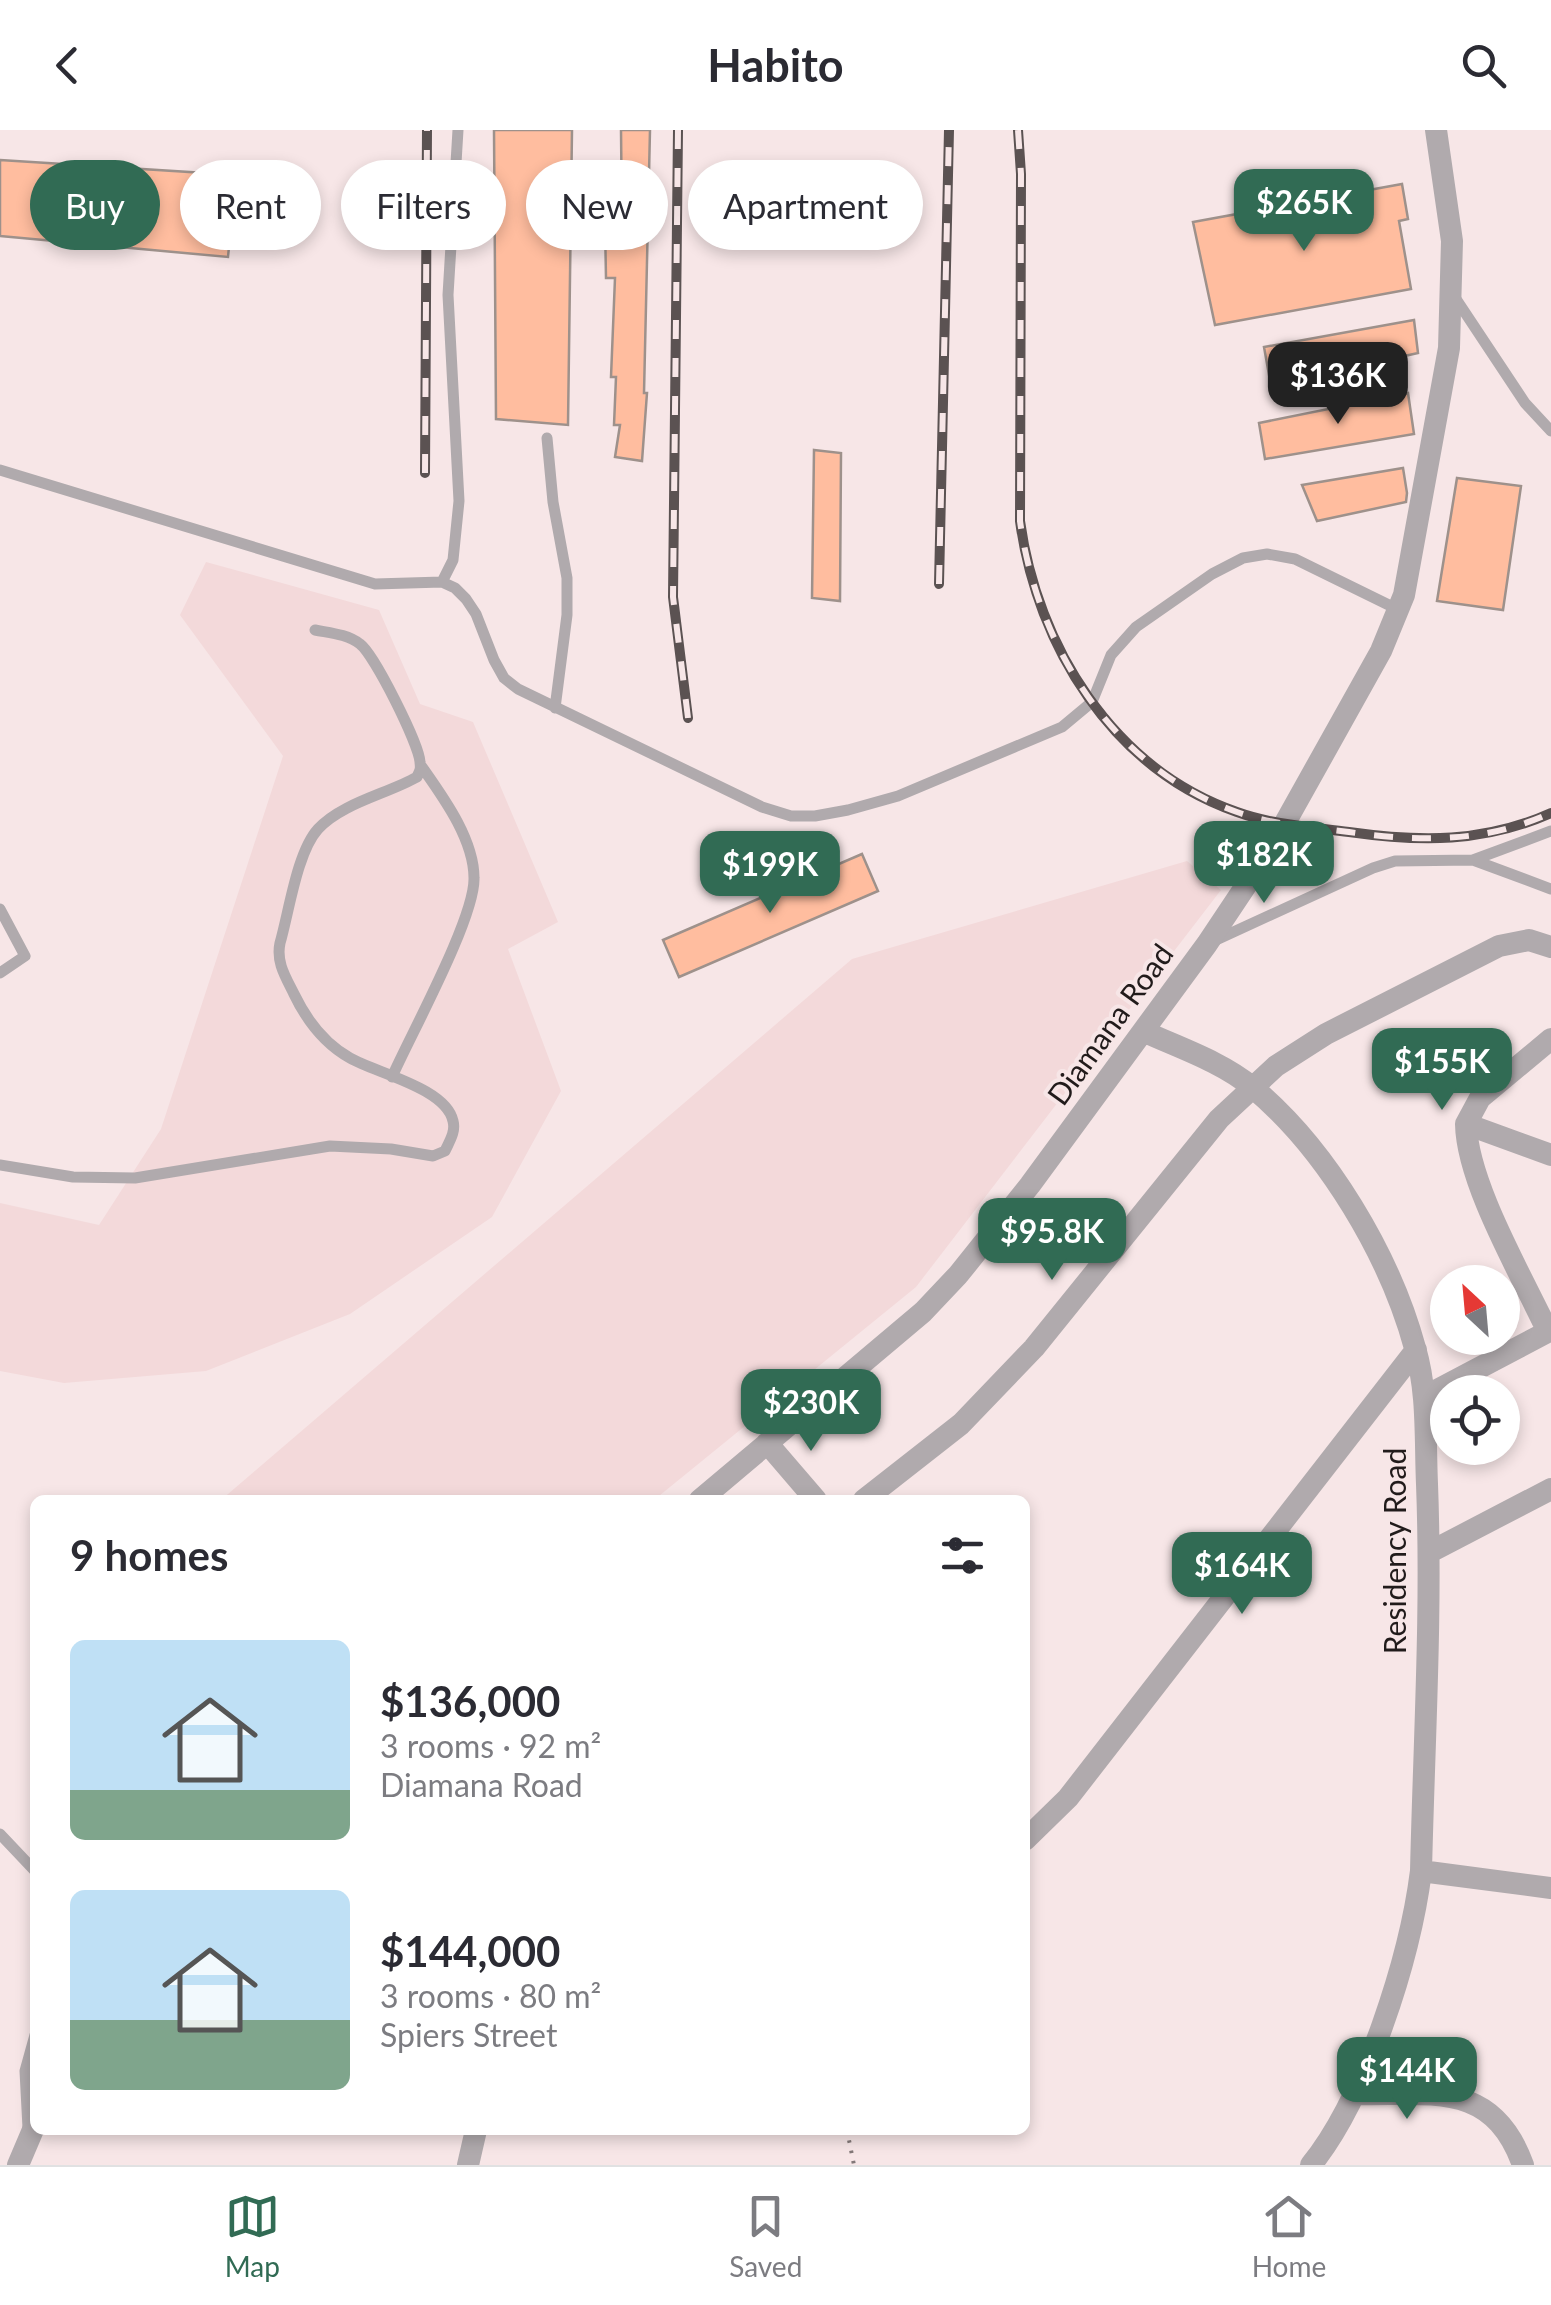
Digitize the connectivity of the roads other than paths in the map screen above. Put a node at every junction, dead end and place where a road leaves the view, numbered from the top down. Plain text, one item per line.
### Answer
1 (458, 130) edge
2 (1436, 130) edge
3 (1451, 292) junction
4 (1551, 431) edge
5 (547, 438) dead end
6 (0, 470) edge
7 (442, 582) junction
8 (1398, 610) junction
9 (315, 630) dead end
10 (555, 708) junction
11 (422, 767) junction
12 (1551, 831) edge
13 (1473, 860) junction
14 (1551, 889) edge
15 (0, 909) edge
16 (1207, 944) junction
17 (1551, 947) edge
18 (0, 973) edge
19 (1145, 1032) junction
20 (1551, 1039) edge
21 (392, 1077) junction
22 (1253, 1088) junction
23 (1466, 1124) junction
24 (1551, 1155) edge
25 (0, 1166) edge
26 (1549, 1331) edge
27 (1416, 1350) junction
28 (1424, 1396) junction
29 (766, 1443) junction
30 (1551, 1489) edge
31 (706, 1495) edge
32 (812, 1495) edge
33 (870, 1495) edge
34 (1430, 1552) junction
35 (0, 1834) edge
36 (1030, 1835) edge
37 (30, 1866) edge
38 (1421, 1871) junction
39 (1551, 1888) edge
40 (30, 2051) edge
41 (1354, 2094) junction
42 (30, 2116) edge
43 (30, 2135) edge
44 (475, 2135) edge
45 (18, 2165) edge
46 (468, 2165) edge
47 (1311, 2165) edge
48 (1523, 2165) edge

1 - 7 lane
2 - 3 street, Diamana Road
3 - 4 lane
3 - 8 street, Diamana Road
5 - 10 lane
6 - 7 lane
7 - 10 lane
8 - 10 lane
8 - 16 street, Diamana Road
9 - 11 lane
11 - 21 lane
11 - 21 lane
12 - 13 lane
13 - 14 lane
13 - 16 lane
15 - 18 lane
16 - 19 street, Diamana Road
17 - 22 street
19 - 22 street, Residency Road
19 - 29 street, Diamana Road
20 - 23 street
21 - 25 lane
22 - 27 street, Residency Road
22 - 33 street
23 - 24 street
23 - 26 street
26 - 28 street
27 - 28 street, Residency Road
27 - 36 street
28 - 34 street, Residency Road
29 - 31 street, Diamana Road
29 - 32 street
30 - 34 street
34 - 38 street, Residency Road
35 - 37 lane
38 - 39 street
38 - 41 street, Residency Road
40 - 42 lane
41 - 47 street, Residency Road
41 - 48 street
43 - 45 street
44 - 46 street

